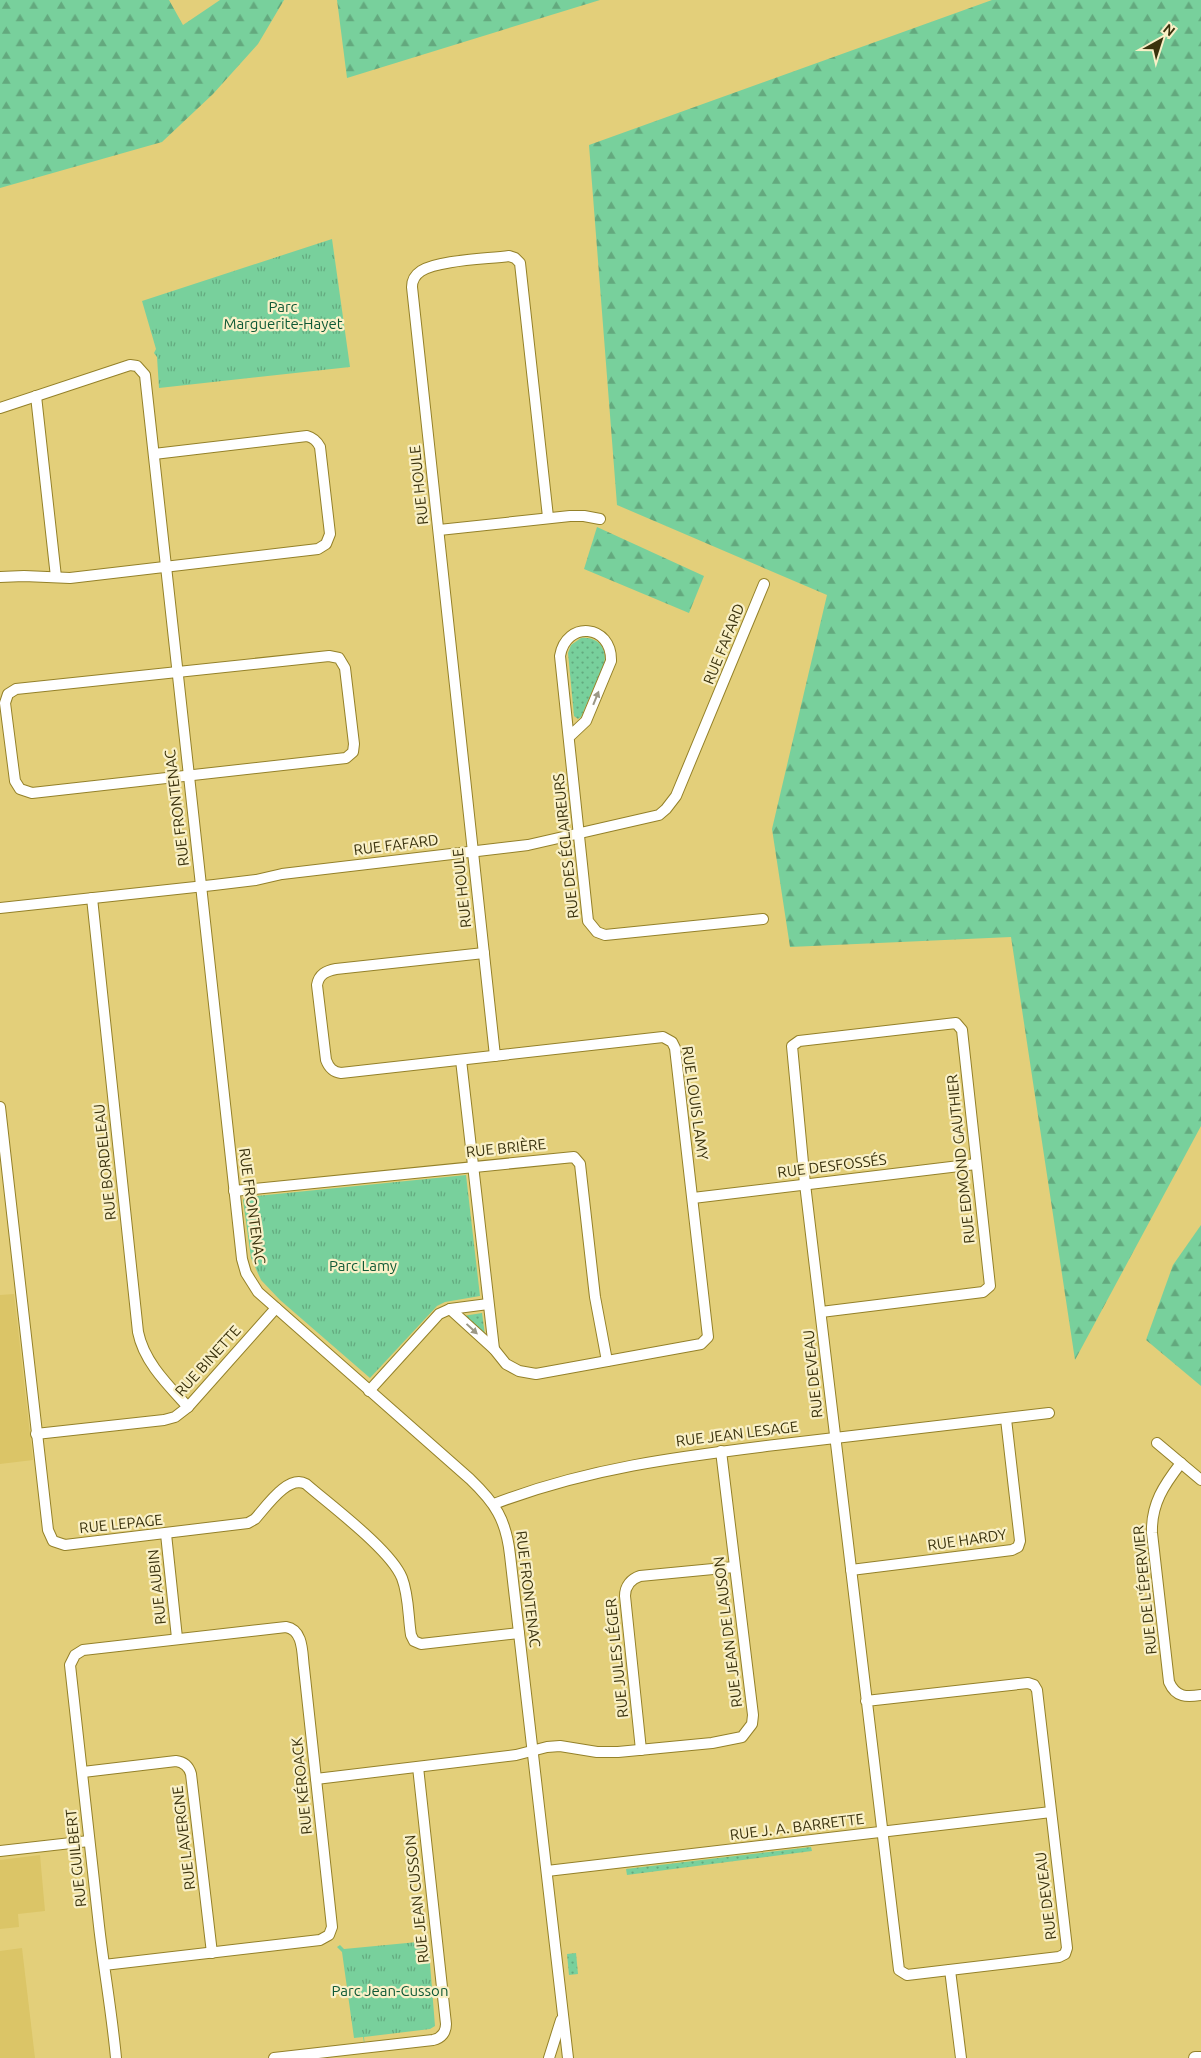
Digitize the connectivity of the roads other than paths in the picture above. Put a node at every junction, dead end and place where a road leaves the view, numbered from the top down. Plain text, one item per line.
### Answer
1 (36, 396) junction
2 (0, 408) edge
3 (154, 454) junction
4 (548, 517) junction
5 (600, 520) dead end
6 (439, 530) junction
7 (166, 568) junction
8 (0, 577) edge
9 (56, 577) junction
10 (764, 584) dead end
11 (177, 672) junction
12 (569, 737) junction
13 (189, 776) junction
14 (578, 833) junction
15 (473, 852) junction
16 (201, 886) junction
17 (92, 898) junction
18 (0, 908) edge
19 (763, 919) dead end
20 (484, 953) junction
21 (793, 1044) joint
22 (495, 1056) junction
23 (461, 1060) junction
24 (0, 1107) edge
25 (976, 1164) junction
26 (473, 1167) junction
27 (805, 1184) junction
28 (234, 1191) junction
29 (693, 1198) junction
30 (488, 1304) junction
31 (276, 1308) junction
32 (450, 1309) junction
33 (821, 1312) junction
34 (494, 1348) junction
35 (607, 1361) junction
36 (369, 1391) junction
37 (188, 1407) junction
38 (1050, 1413) dead end
39 (1006, 1419) junction
40 (36, 1434) junction
41 (835, 1438) junction
42 (1157, 1443) dead end
43 (721, 1451) junction
44 (1181, 1463) junction
45 (1201, 1480) edge
46 (494, 1504) junction
47 (166, 1534) junction
48 (734, 1567) junction
49 (851, 1570) junction
50 (519, 1632) junction
51 (177, 1638) junction
52 (75, 1655) joint
53 (1201, 1696) edge
54 (866, 1701) junction
55 (641, 1750) junction
56 (532, 1751) junction
57 (418, 1767) junction
58 (83, 1772) junction
59 (316, 1779) junction
60 (1051, 1812) junction
61 (881, 1832) junction
62 (89, 1841) junction
63 (0, 1851) edge
64 (547, 1871) junction
65 (212, 1953) junction
66 (104, 1965) junction
67 (950, 1970) junction
68 (562, 2010) junction
69 (116, 2058) edge
70 (274, 2058) edge
71 (549, 2058) edge
72 (568, 2058) edge
73 (961, 2058) edge
74 (1195, 2058) edge
75 (1200, 2058) edge

1 - 2 street
1 - 3 street, RUE FRONTENAC
1 - 9 street
3 - 7 street, RUE FRONTENAC
3 - 7 street
4 - 5 street
4 - 6 street
4 - 6 street, RUE HOULE
6 - 15 street, RUE HOULE
7 - 9 street
7 - 11 street, RUE FRONTENAC
8 - 9 street
10 - 14 street, RUE FAFARD
11 - 13 street, RUE FRONTENAC
11 - 13 street
11 - 13 street
12 -> 12 street, RUE DES ÉCLAIREURS
12 - 14 street, RUE DES ÉCLAIREURS
13 - 16 street, RUE FRONTENAC
14 - 15 street, RUE FAFARD
14 - 19 street, RUE DES ÉCLAIREURS
15 - 16 street, RUE FAFARD
15 - 20 street, RUE HOULE
16 - 17 street, RUE FAFARD
16 - 28 street, RUE FRONTENAC
17 - 18 street, RUE FAFARD
17 - 37 street, RUE BORDELEAU
20 - 22 street, RUE HOULE
20 - 23 street, RUE LOUIS LAMY
21 - 25 street, RUE EDMOND GAUTHIER
21 - 27 street, RUE DEVEAU
22 - 23 street, RUE LOUIS LAMY
22 - 29 street, RUE LOUIS LAMY
23 - 26 street
24 - 40 street, RUE LEPAGE
25 - 27 street, RUE DESFOSSÉS
25 - 33 street, RUE EDMOND GAUTHIER
26 - 28 street, RUE BRIÈRE
26 - 30 street
26 - 35 street, RUE BRIÈRE
27 - 29 street, RUE DESFOSSÉS
27 - 33 street, RUE DEVEAU
28 - 31 street, RUE FRONTENAC
29 - 35 street, RUE LOUIS LAMY
30 - 32 street
30 - 34 street
31 - 36 street, RUE FRONTENAC
31 - 37 street, RUE BINETTE
32 -> 34 street, RUE LOUIS LAMY
32 - 36 street
33 - 41 street, RUE DEVEAU
34 - 35 street, RUE LOUIS LAMY
36 - 46 street, RUE FRONTENAC
37 - 40 street, RUE BINETTE
38 - 39 street, RUE JEAN LESAGE
39 - 41 street, RUE JEAN LESAGE
39 - 49 street, RUE HARDY
40 - 47 street, RUE LEPAGE
41 - 43 street, RUE JEAN LESAGE
41 - 49 street, RUE DEVEAU
42 - 44 street
43 - 46 street, RUE JEAN LESAGE
43 - 48 street, RUE JEAN DE LAUSON
44 - 45 street
44 - 53 street, RUE DE L'ÉPERVIER
46 - 50 street, RUE FRONTENAC
47 - 50 street, RUE LEPAGE
47 - 51 street, RUE AUBIN
48 - 55 street, RUE JEAN DE LAUSON
48 - 55 street, RUE JULES LÉGER
49 - 54 street, RUE DEVEAU
50 - 56 street, RUE FRONTENAC
51 - 52 street, RUE KÉROACK
51 - 59 street, RUE KÉROACK
52 - 58 street, RUE GUILBERT
54 - 60 street, RUE DEVEAU
54 - 61 street, RUE DEVEAU
55 - 56 street, RUE JEAN DE LAUSON
56 - 57 street, RUE JEAN DE LAUSON
56 - 64 street, RUE FRONTENAC
57 - 59 street, RUE JEAN DE LAUSON
57 - 70 street, RUE JEAN CUSSON
58 - 62 street, RUE GUILBERT
58 - 65 street, RUE LAVERGNE
59 - 65 street, RUE KÉROACK
60 - 61 street, RUE J. A. BARRETTE
60 - 67 street, RUE DEVEAU
61 - 64 street, RUE J. A. BARRETTE
61 - 67 street, RUE DEVEAU
62 - 63 street
62 - 66 street, RUE GUILBERT
64 - 68 street, RUE FRONTENAC
65 - 66 street, RUE KÉROACK
66 - 69 street, RUE GUILBERT
67 - 73 street
68 - 71 street
68 - 72 street, RUE FRONTENAC
74 - 75 main road

